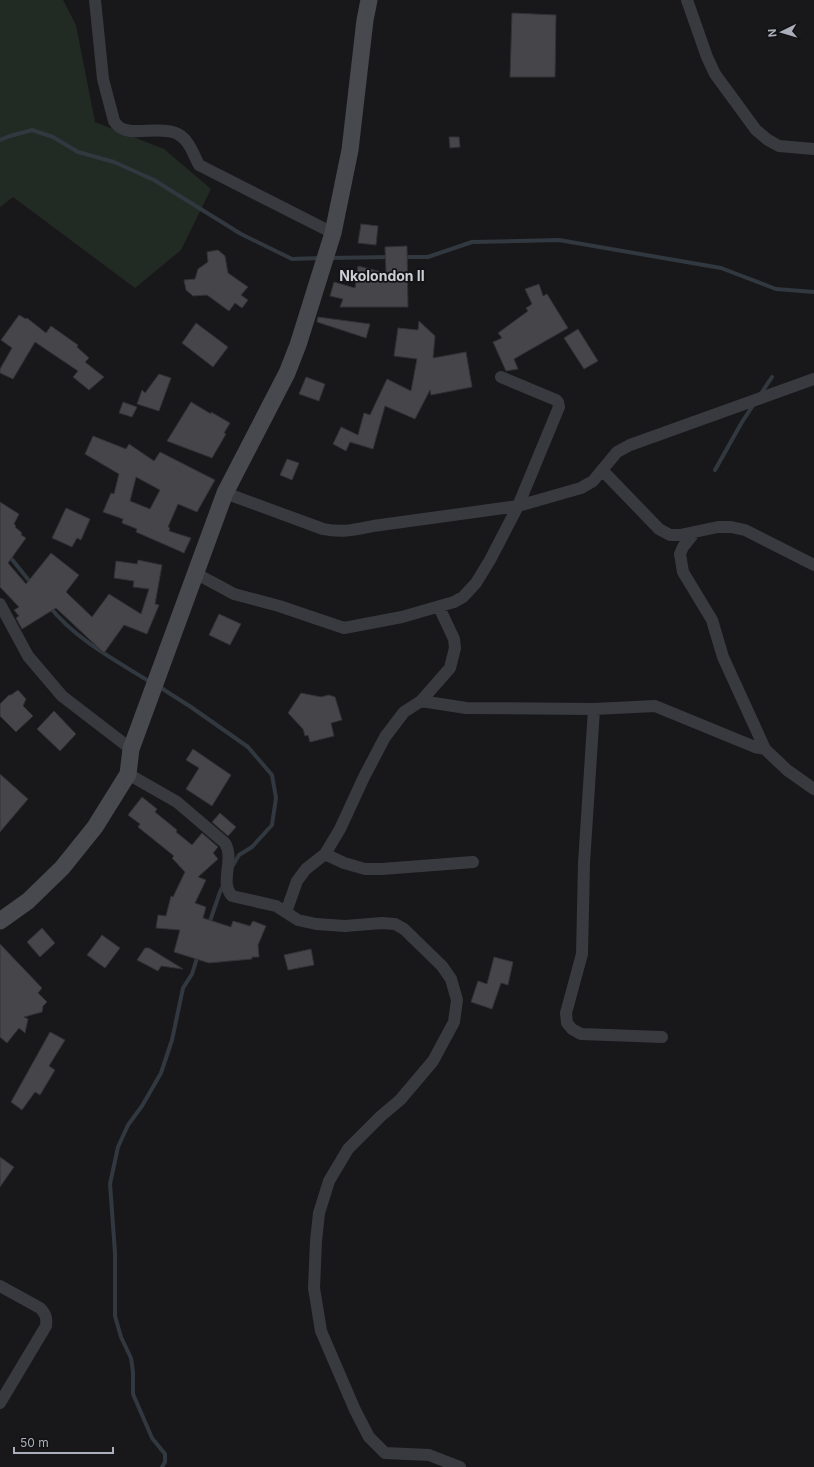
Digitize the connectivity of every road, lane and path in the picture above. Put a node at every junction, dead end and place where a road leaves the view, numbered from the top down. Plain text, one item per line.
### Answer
1 (95, 0) edge
2 (370, 0) edge
3 (687, 0) edge
4 (814, 149) edge
5 (333, 233) junction
6 (501, 377) dead end
7 (814, 379) edge
8 (602, 470) junction
9 (225, 493) junction
10 (518, 506) junction
11 (694, 533) junction
12 (814, 565) edge
13 (195, 573) junction
14 (0, 604) edge
15 (439, 606) junction
16 (421, 702) junction
17 (594, 709) junction
18 (131, 749) junction
19 (765, 749) junction
20 (128, 774) junction
21 (814, 789) edge
22 (325, 854) junction
23 (473, 862) dead end
24 (286, 912) junction
25 (0, 921) edge
26 (662, 1037) dead end
27 (0, 1286) edge
28 (0, 1403) edge
29 (460, 1467) edge

1 - 5 street
2 - 5 street
3 - 4 street
5 - 9 street
6 - 10 street
7 - 8 street
8 - 10 street
8 - 11 street
9 - 10 street
9 - 13 street
10 - 15 street
11 - 12 street
11 - 19 street
13 - 15 street
13 - 18 street
14 - 18 street
15 - 16 street
16 - 17 street
16 - 22 street
17 - 19 street
17 - 26 street
18 - 20 street
19 - 21 street
20 - 24 street
20 - 25 street
22 - 23 street
22 - 24 street
24 - 29 street
27 - 28 street

